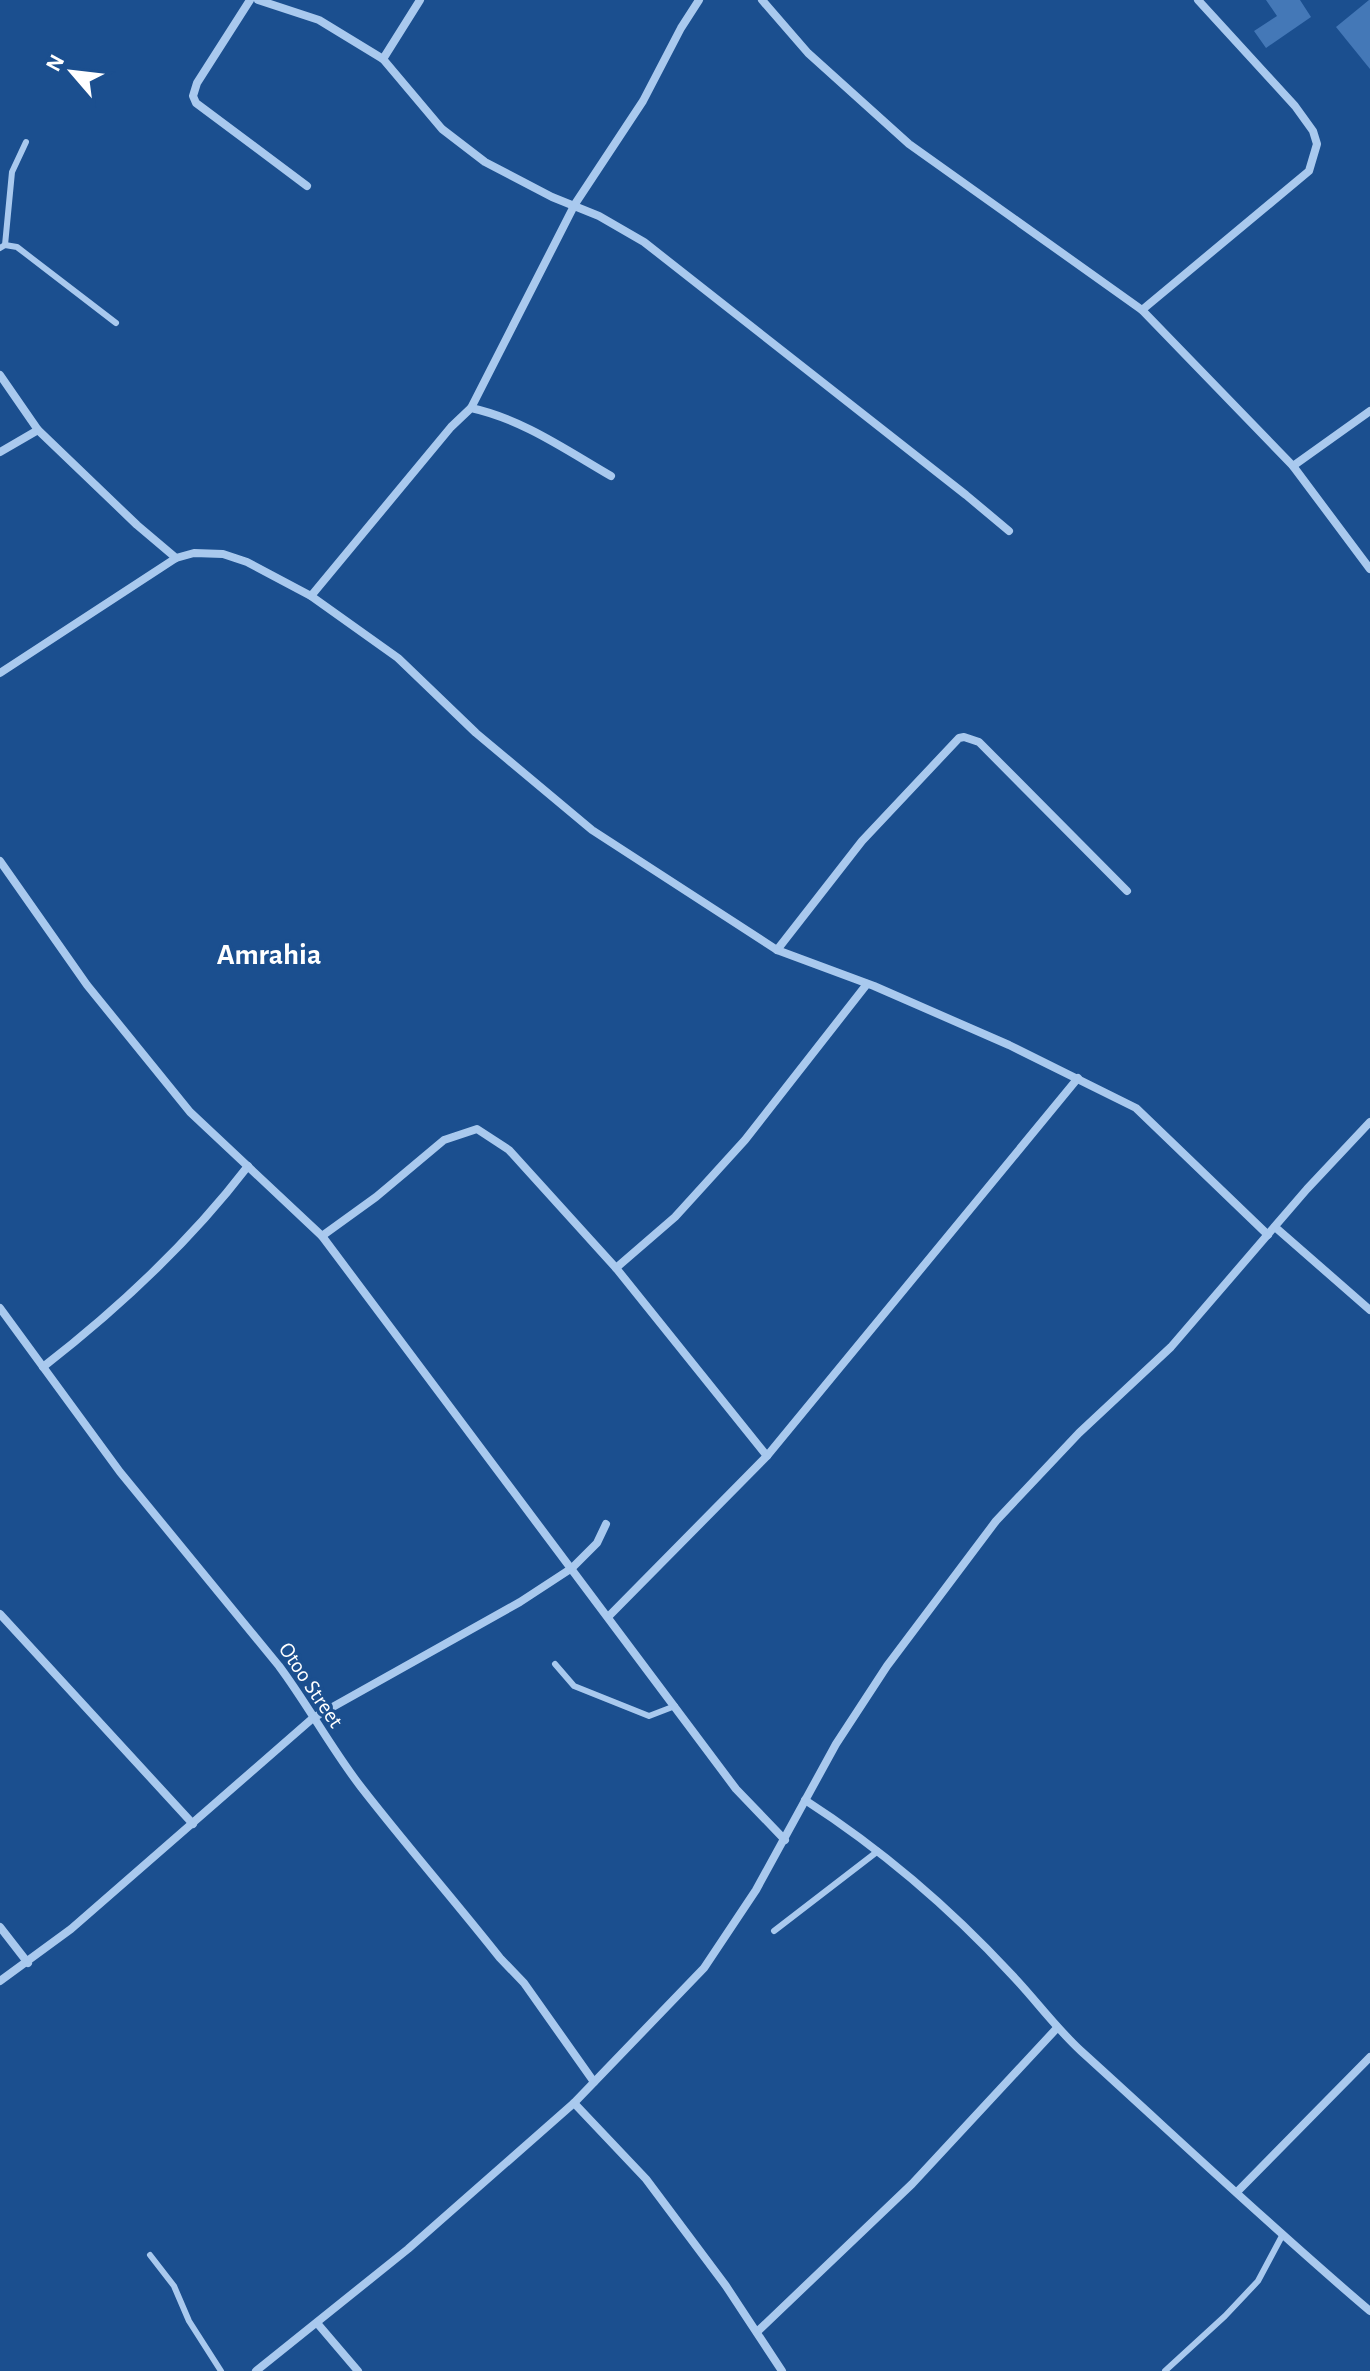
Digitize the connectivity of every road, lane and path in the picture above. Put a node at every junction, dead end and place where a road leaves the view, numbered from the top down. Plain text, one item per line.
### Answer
1 (250, 0) edge
2 (258, 0) edge
3 (420, 0) edge
4 (699, 0) edge
5 (762, 0) edge
6 (1198, 0) edge
7 (383, 59) junction
8 (26, 142) dead end
9 (307, 186) dead end
10 (575, 204) junction
11 (2, 246) edge
12 (1142, 310) junction
13 (116, 323) dead end
14 (0, 375) edge
15 (471, 408) junction
16 (1370, 411) edge
17 (38, 430) junction
18 (0, 452) edge
19 (1293, 466) junction
20 (611, 476) dead end
21 (1009, 531) dead end
22 (176, 558) junction
23 (1370, 569) edge
24 (311, 596) junction
25 (0, 673) edge
26 (0, 861) edge
27 (1127, 891) dead end
28 (777, 950) junction
29 (867, 984) junction
30 (1078, 1078) junction
31 (1370, 1122) edge
32 (248, 1166) junction
33 (1275, 1227) junction
34 (1268, 1235) junction
35 (322, 1236) junction
36 (616, 1268) junction
37 (0, 1308) edge
38 (1370, 1310) edge
39 (43, 1367) junction
40 (767, 1456) junction
41 (606, 1524) dead end
42 (572, 1568) junction
43 (0, 1614) edge
44 (609, 1616) junction
45 (555, 1664) dead end
46 (675, 1706) junction
47 (313, 1718) junction
48 (805, 1800) junction
49 (193, 1824) junction
50 (785, 1840) junction
51 (878, 1851) junction
52 (0, 1927) edge
53 (774, 1931) dead end
54 (28, 1963) junction
55 (0, 1981) edge
56 (1057, 2028) junction
57 (1370, 2057) edge
58 (594, 2082) junction
59 (574, 2103) junction
60 (1237, 2192) junction
61 (1282, 2236) junction
62 (150, 2255) dead end
63 (1370, 2311) edge
64 (317, 2323) junction
65 (757, 2332) junction
66 (221, 2371) edge
67 (256, 2371) edge
68 (358, 2371) edge
69 (782, 2371) edge
70 (1165, 2371) edge

1 - 9 street
2 - 7 street
3 - 7 street
4 - 10 street
5 - 12 street
6 - 12 street
7 - 10 street
8 - 11 lane
10 - 15 street
10 - 21 street
11 - 13 lane
12 - 19 street
14 - 17 street
15 - 20 street
15 - 24 street
16 - 19 street
17 - 18 street
17 - 22 street
19 - 23 street
22 - 24 street
22 - 25 street
24 - 28 street
26 - 32 street
27 - 28 street
28 - 29 street
29 - 30 street
29 - 36 street
30 - 34 street
30 - 40 street
31 - 33 street
32 - 35 street
32 - 39 street
33 - 34 street
33 - 38 street
34 - 48 street
35 - 36 street
35 - 42 street
36 - 40 street
37 - 39 street, Otoo Street
39 - 47 street, Otoo Street
40 - 44 street
41 - 42 street
42 - 44 street
42 - 47 street
43 - 49 street
44 - 46 street
45 - 46 lane
46 - 50 street
47 - 49 street
47 - 58 street, Otoo Street
48 - 50 street
48 - 51 street
49 - 54 street
50 - 58 street
51 - 53 lane
51 - 56 street
52 - 54 street
54 - 55 street
56 - 60 street
56 - 65 street
57 - 60 street
58 - 59 street
59 - 64 street
59 - 65 street
60 - 61 street
61 - 63 street
61 - 70 lane
62 - 66 lane
64 - 67 street
64 - 68 street
65 - 69 street

